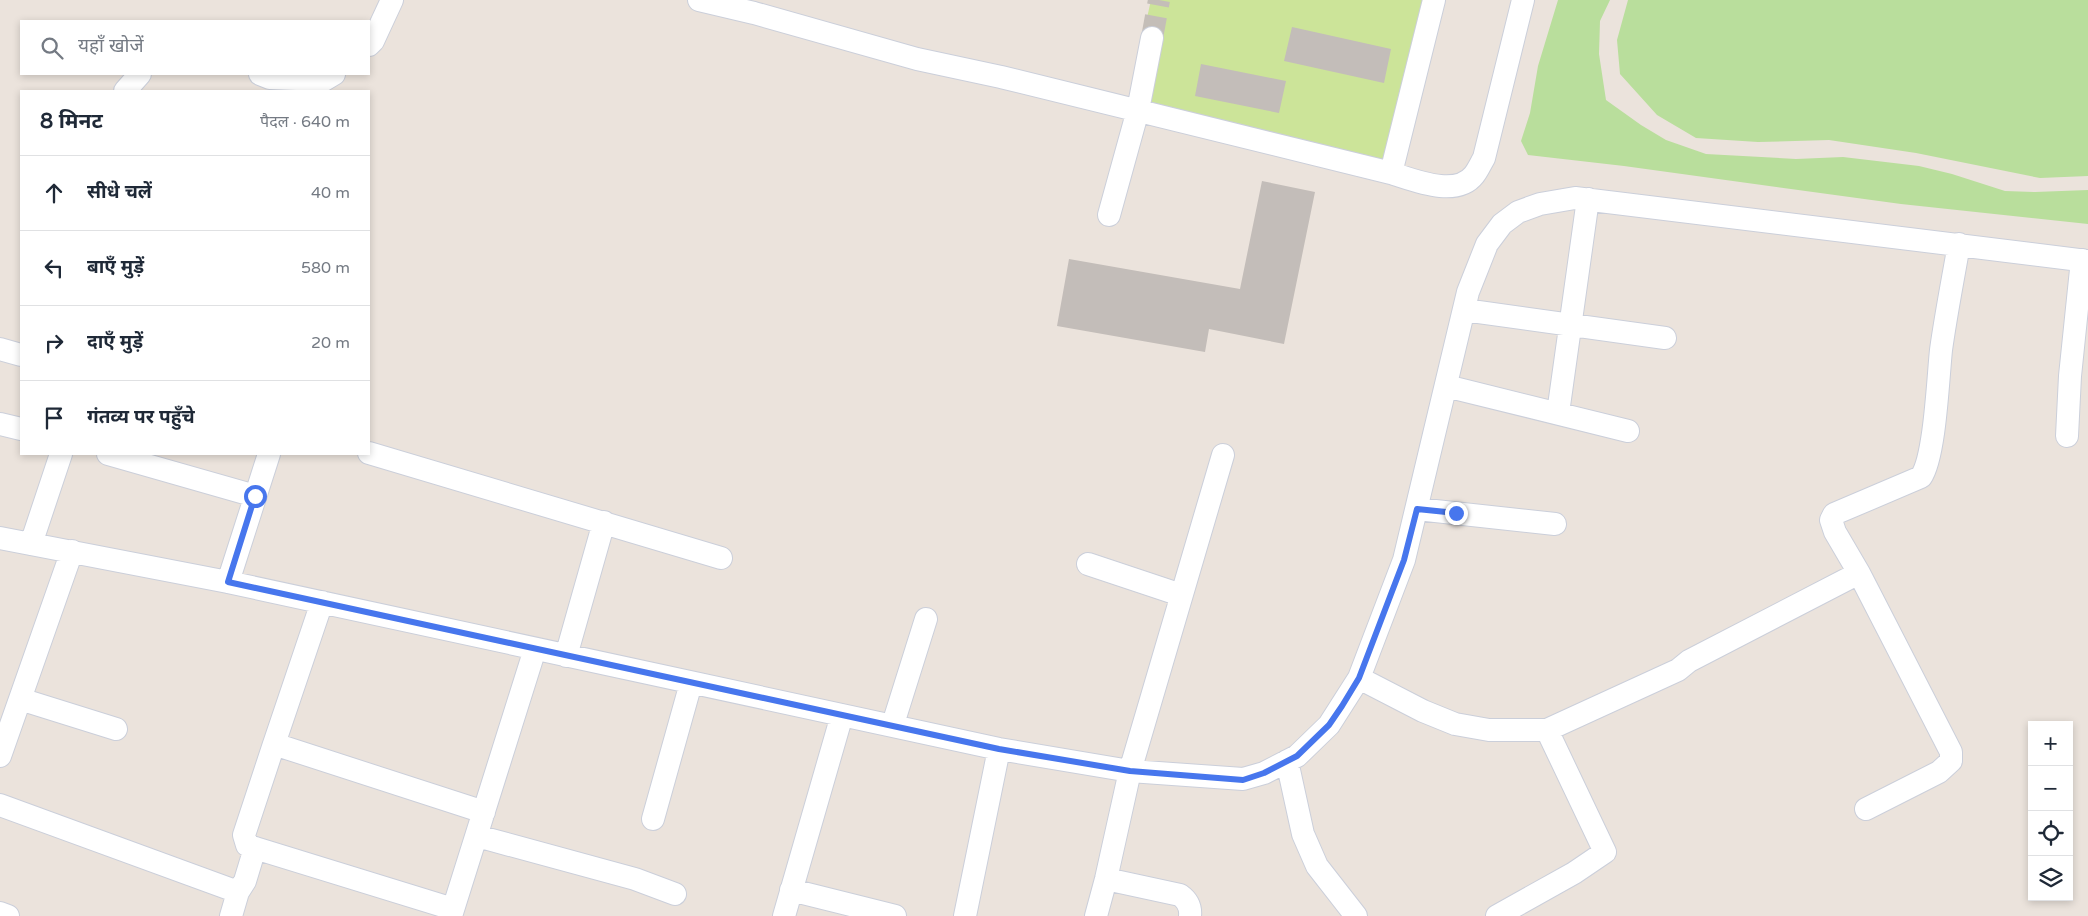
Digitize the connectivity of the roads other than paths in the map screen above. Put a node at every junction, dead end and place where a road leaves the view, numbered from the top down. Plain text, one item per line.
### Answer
1 (392, 0) edge
2 (699, 0) edge
3 (1434, 0) edge
4 (1523, 0) edge
5 (1152, 38) tunnel mouth
6 (370, 44) edge
7 (139, 75) edge
8 (262, 75) edge
9 (326, 82) edge
10 (126, 90) edge
11 (1138, 110) junction
12 (1391, 173) junction
13 (1588, 199) junction
14 (1109, 216) dead end
15 (1958, 244) junction
16 (2085, 261) edge
17 (1464, 310) junction
18 (1569, 326) junction
19 (1665, 338) dead end
20 (0, 349) edge
21 (20, 355) edge
22 (1446, 386) junction
23 (1558, 414) junction
24 (0, 424) edge
25 (20, 429) edge
26 (1628, 432) dead end
27 (2067, 436) dead end
28 (370, 453) edge
29 (61, 455) edge
30 (112, 455) edge
31 (269, 455) edge
32 (1223, 455) dead end
33 (255, 496) junction
34 (1417, 509) junction
35 (604, 522) junction
36 (1555, 524) dead end
37 (0, 538) edge
38 (32, 544) junction
39 (72, 551) junction
40 (721, 558) dead end
41 (1088, 564) dead end
42 (1860, 573) junction
43 (228, 582) junction
44 (1182, 595) junction
45 (322, 602) junction
46 (926, 619) dead end
47 (535, 649) junction
48 (566, 656) junction
49 (1359, 678) junction
50 (691, 683) junction
51 (20, 699) junction
52 (842, 715) junction
53 (893, 724) junction
54 (116, 729) dead end
55 (1547, 730) junction
56 (274, 744) junction
57 (999, 749) junction
58 (0, 756) edge
59 (1287, 761) junction
60 (1130, 771) junction
61 (0, 805) edge
62 (1866, 809) dead end
63 (484, 812) junction
64 (652, 819) dead end
65 (477, 836) junction
66 (254, 848) junction
67 (1106, 879) junction
68 (791, 890) junction
69 (238, 892) junction
70 (675, 894) dead end
71 (0, 913) edge
72 (452, 913) edge
73 (8, 916) edge
74 (231, 916) edge
75 (784, 916) edge
76 (895, 916) edge
77 (966, 916) edge
78 (1096, 916) edge
79 (1190, 916) edge
80 (1356, 916) edge
81 (1497, 916) edge

1 - 6 street
2 - 11 street
3 - 12 street
4 - 12 street
5 - 11 street
7 - 10 street
8 - 9 street
11 - 12 street
11 - 14 street
13 - 15 street
13 - 17 street
13 - 18 street
15 - 16 street
15 - 42 street
16 - 27 street
17 - 18 street
17 - 22 street
18 - 19 street
18 - 23 street
20 - 21 street
22 - 23 street
22 - 34 street
23 - 26 street
24 - 25 street
28 - 35 street
29 - 38 street
30 - 33 street
31 - 33 street
32 - 44 street
33 - 43 street
34 - 36 street
34 - 49 street
35 - 40 street
35 - 48 street
37 - 38 street
38 - 39 street
39 - 43 street
39 - 51 street
41 - 44 street
42 - 55 street
42 - 62 street
43 - 45 street
44 - 60 street
45 - 47 street
45 - 56 street
46 - 53 street
47 - 48 street
47 - 63 street
48 - 50 street
49 - 55 street
49 - 59 street
50 - 52 street
50 - 64 street
51 - 54 street
51 - 58 street
52 - 53 street
52 - 68 street
53 - 57 street
55 - 81 street
56 - 63 street
56 - 66 street
57 - 60 street
57 - 77 street
59 - 60 street
59 - 80 street
60 - 67 street
61 - 69 street
63 - 65 street
65 - 70 street
65 - 72 street
66 - 69 street
66 - 72 street
67 - 78 street
67 - 79 street
68 - 75 street
68 - 76 street
69 - 74 street
71 - 73 street

